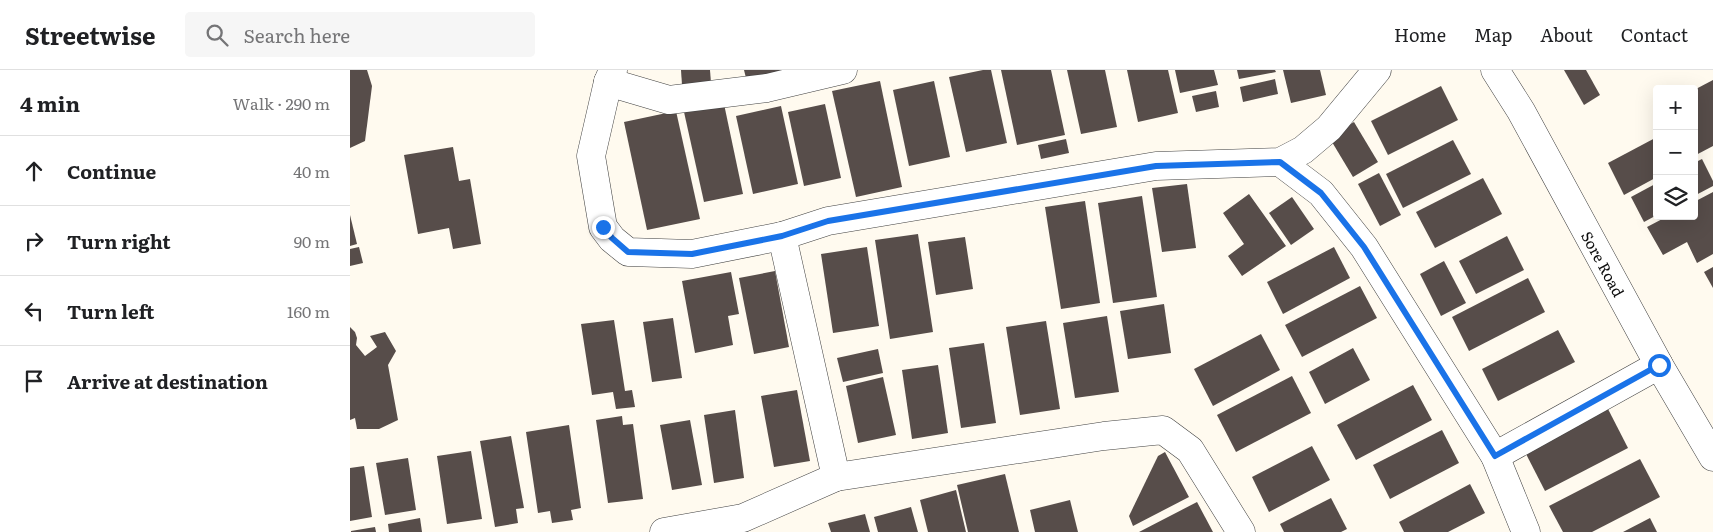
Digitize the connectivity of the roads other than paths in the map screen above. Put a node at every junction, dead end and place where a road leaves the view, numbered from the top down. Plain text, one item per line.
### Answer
1 (843, 70) edge
2 (1376, 70) edge
3 (1496, 70) edge
4 (611, 76) edge
5 (1280, 162) junction
6 (782, 236) junction
7 (1659, 365) junction
8 (1495, 456) junction
9 (1713, 457) edge
10 (836, 477) junction
11 (744, 525) edge
12 (664, 532) edge
13 (1241, 532) edge
14 (1526, 532) edge

1 - 4 street
2 - 5 street
3 - 7 street, Sore Road
4 - 6 street
5 - 6 street
5 - 8 street
6 - 10 street
7 - 8 street
7 - 9 street, Sore Road
8 - 14 street
10 - 11 street
10 - 13 street
11 - 12 street

